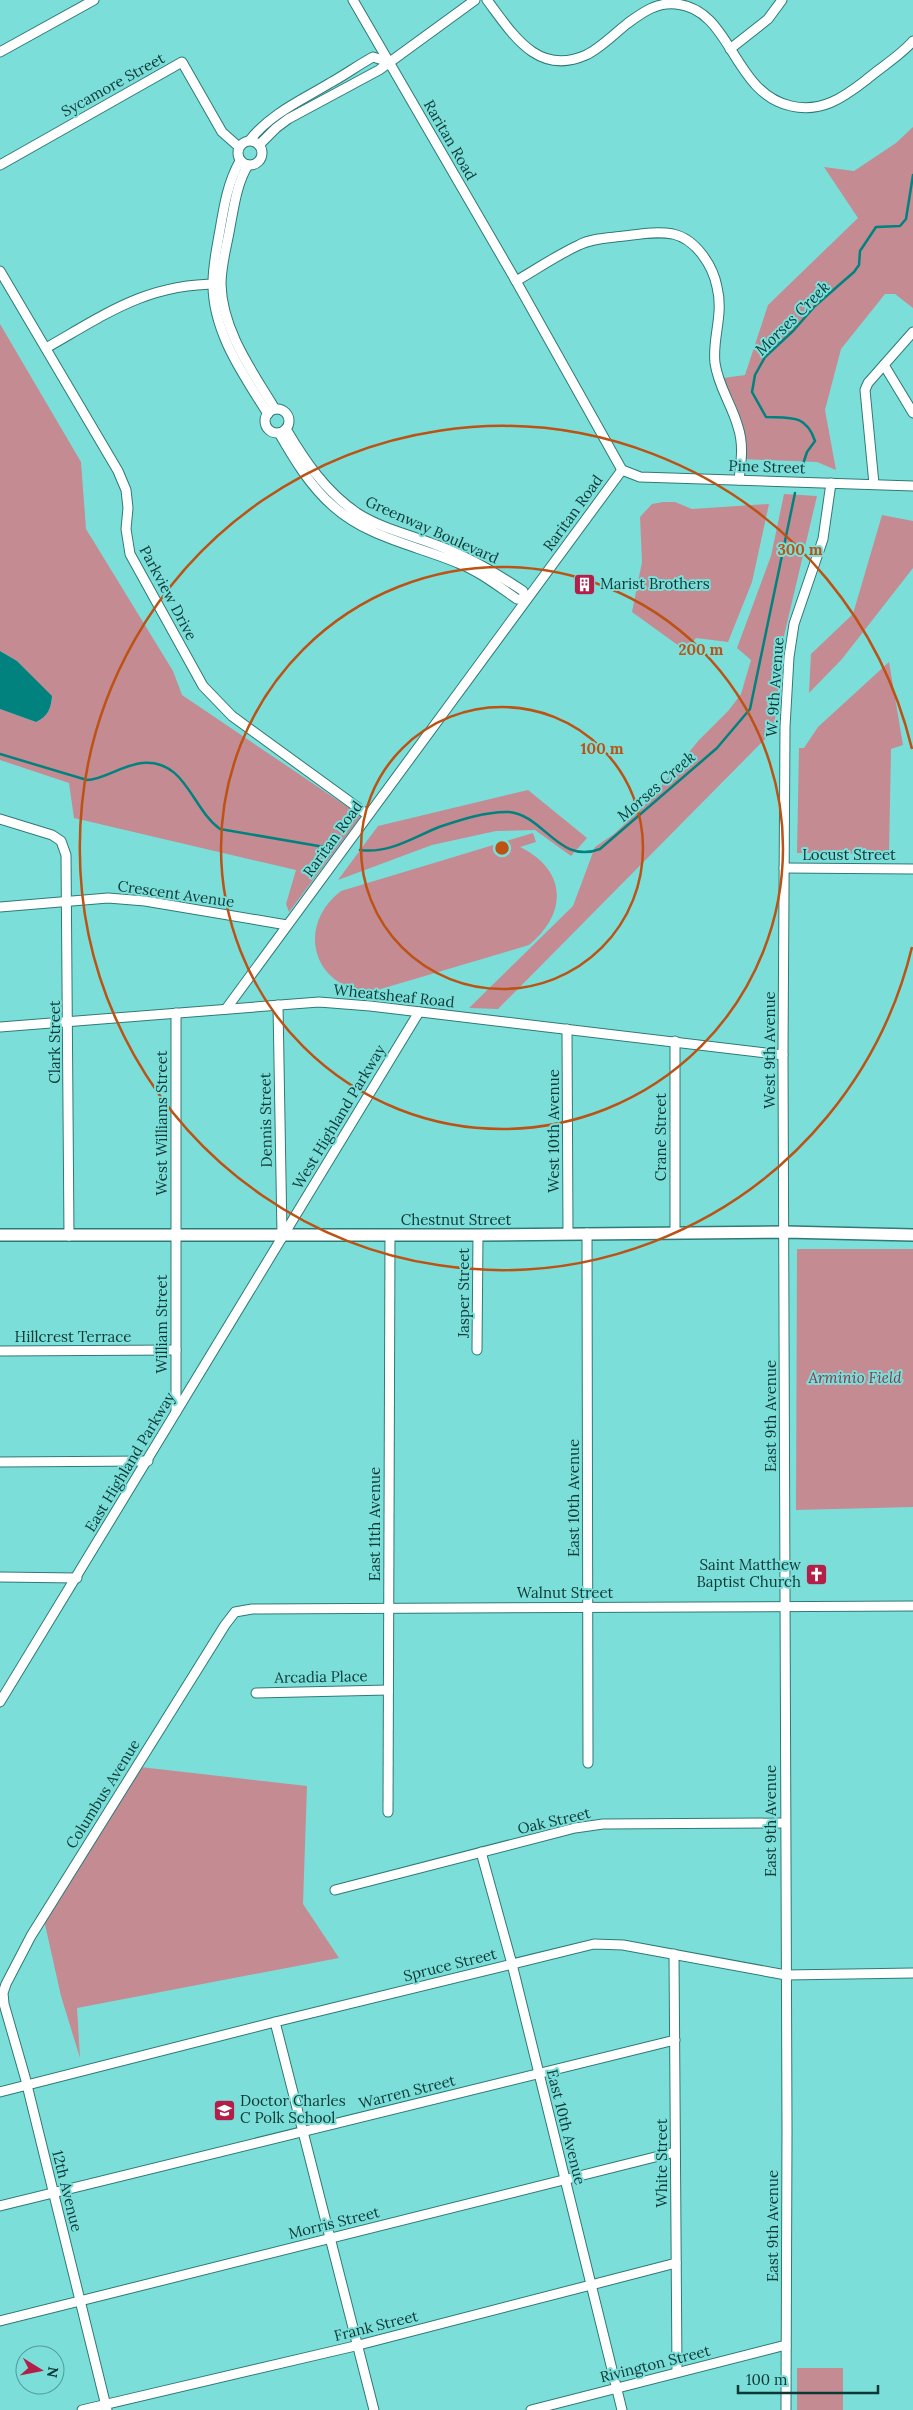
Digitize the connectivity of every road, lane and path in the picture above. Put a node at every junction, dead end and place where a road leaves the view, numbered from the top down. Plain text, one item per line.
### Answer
1 (94, 0) edge
2 (353, 0) edge
3 (475, 0) edge
4 (487, 0) edge
5 (782, 0) edge
6 (913, 42) edge
7 (730, 49) junction
8 (0, 52) edge
9 (389, 62) junction
10 (336, 80) junction
11 (342, 90) junction
12 (250, 140) junction
13 (259, 145) junction
14 (239, 146) junction
15 (244, 163) junction
16 (0, 165) edge
17 (0, 271) edge
18 (516, 280) junction
19 (217, 284) junction
20 (913, 332) edge
21 (46, 348) junction
22 (884, 365) junction
23 (272, 411) junction
24 (913, 413) edge
25 (282, 431) junction
26 (622, 470) junction
27 (739, 480) junction
28 (831, 483) junction
29 (874, 484) junction
30 (913, 486) edge
31 (526, 600) junction
32 (368, 815) junction
33 (0, 819) edge
34 (784, 868) junction
35 (913, 869) edge
36 (68, 901) junction
37 (0, 907) edge
38 (287, 925) junction
39 (278, 1005) junction
40 (226, 1009) junction
41 (419, 1012) junction
42 (176, 1013) junction
43 (69, 1021) junction
44 (0, 1027) edge
45 (567, 1029) junction
46 (675, 1041) junction
47 (784, 1055) junction
48 (785, 1232) junction
49 (568, 1233) junction
50 (587, 1233) junction
51 (675, 1233) junction
52 (176, 1234) junction
53 (0, 1235) edge
54 (478, 1235) junction
55 (913, 1235) edge
56 (68, 1236) junction
57 (282, 1236) junction
58 (390, 1236) junction
59 (176, 1350) junction
60 (477, 1350) dead end
61 (0, 1351) edge
62 (176, 1415) junction
63 (148, 1461) junction
64 (0, 1462) edge
65 (0, 1577) edge
66 (77, 1578) junction
67 (785, 1606) junction
68 (913, 1606) edge
69 (588, 1607) junction
70 (388, 1608) junction
71 (224, 1625) joint
72 (11, 1685) junction
73 (0, 1686) edge
74 (388, 1690) junction
75 (256, 1693) dead end
76 (0, 1702) edge
77 (588, 1763) dead end
78 (388, 1812) dead end
79 (785, 1823) junction
80 (481, 1852) junction
81 (335, 1890) dead end
82 (674, 1954) junction
83 (512, 1964) junction
84 (913, 1973) edge
85 (786, 1975) junction
86 (9, 1979) joint
87 (275, 2022) junction
88 (675, 2040) junction
89 (539, 2074) junction
90 (27, 2085) junction
91 (0, 2092) edge
92 (302, 2132) junction
93 (676, 2152) junction
94 (565, 2180) junction
95 (54, 2193) junction
96 (0, 2206) edge
97 (330, 2239) junction
98 (676, 2262) junction
99 (591, 2285) junction
100 (80, 2301) junction
101 (0, 2321) edge
102 (358, 2345) junction
103 (786, 2345) junction
104 (677, 2372) junction
105 (617, 2388) junction
106 (107, 2407) edge
107 (82, 2410) edge
108 (374, 2410) edge
109 (530, 2410) edge
110 (622, 2410) edge
111 (786, 2410) edge

1 - 8 street
2 - 9 street, Raritan Road
3 - 9 street
4 - 7 street
5 - 7 street
6 - 7 street
9 - 10 street
9 - 11 street
9 - 18 street, Raritan Road
10 - 11 street
10 - 12 street
11 - 13 street
12 - 13 street
12 - 14 street
13 - 15 street
14 - 15 street
14 - 16 street, Sycamore Street
15 - 19 street
17 - 21 street, Parkview Drive
18 - 26 street, Raritan Road
18 - 27 street
19 - 21 street
19 - 23 street
20 - 22 street
21 - 32 street, Parkview Drive
22 - 24 street
22 - 29 street
23 - 25 street
23 - 25 street
25 - 31 street, Greenway Boulevard
26 - 27 street, Pine Street
26 - 31 street, Raritan Road
27 - 28 street, Pine Street
28 - 29 street, Pine Street
28 - 34 street, W. 9th Avenue
29 - 30 street, Pine Street
31 - 32 street, Raritan Road
32 - 38 street, Raritan Road
33 - 36 street, Clark Street
34 - 35 street, Locust Street
34 - 47 street, West 9th Avenue
36 - 37 street, Crescent Avenue
36 - 38 street, Crescent Avenue
36 - 43 street, Clark Street
38 - 40 street, Raritan Road
39 - 40 street, Wheatsheaf Road
39 - 41 street, Wheatsheaf Road
39 - 57 street, Dennis Street
40 - 42 street, Wheatsheaf Road
41 - 45 street, Wheatsheaf Road
41 - 57 street, West Highland Parkway
42 - 43 street, Wheatsheaf Road
42 - 52 street, West Williams Street
43 - 44 street, Wheatsheaf Road
43 - 56 street, Clark Street
45 - 46 street, Wheatsheaf Road
45 - 49 street, West 10th Avenue
46 - 47 street, Wheatsheaf Road
46 - 51 street, Crane Street
47 - 48 street, West 9th Avenue
48 - 51 street, Chestnut Street
48 - 55 street, Chestnut Street
48 - 67 street, East 9th Avenue
49 - 50 street, Chestnut Street
49 - 54 street, Chestnut Street
50 - 51 street, Chestnut Street
50 - 69 street, East 10th Avenue
52 - 56 street, Chestnut Street
52 - 57 street, Chestnut Street
52 - 59 street, William Street
53 - 56 street, Chestnut Street
54 - 58 street, Chestnut Street
54 - 60 street, Jasper Street
57 - 58 street, Chestnut Street
57 - 62 street, East Highland Parkway
58 - 70 street, East 11th Avenue
59 - 61 street, Hillcrest Terrace
59 - 62 street, William Street
62 - 63 street, East Highland Parkway
63 - 64 street
63 - 66 street, East Highland Parkway
65 - 66 street
66 - 72 street, East Highland Parkway
67 - 68 street, Walnut Street
67 - 69 street, Walnut Street
67 - 79 street, East 9th Avenue
69 - 70 street, Walnut Street
69 - 77 street, East 10th Avenue
70 - 71 street, Walnut Street
70 - 74 street, East 11th Avenue
71 - 86 street, Columbus Avenue
72 - 73 street
72 - 76 street, East Highland Parkway
74 - 75 street, Arcadia Place
74 - 78 street, East 11th Avenue
79 - 80 street, Oak Street
79 - 85 street, East 9th Avenue
80 - 81 street, Oak Street
80 - 83 street, East 10th Avenue
82 - 83 street, Spruce Street
82 - 85 street, Spruce Street
82 - 88 street, White Street
83 - 87 street, Spruce Street
83 - 89 street, East 10th Avenue
84 - 85 street, Spruce Street
85 - 103 street, East 9th Avenue
86 - 90 street, 12th Avenue
87 - 90 street, Spruce Street
87 - 92 street
88 - 89 street, Warren Street
88 - 93 street, White Street
89 - 92 street, Warren Street
89 - 94 street, East 10th Avenue
90 - 91 street, Spruce Street
90 - 95 street, 12th Avenue
92 - 95 street, Warren Street
92 - 97 street
93 - 94 street, Morris Street
93 - 98 street, White Street
94 - 97 street, Morris Street
94 - 99 street, East 10th Avenue
95 - 96 street, Warren Street
95 - 100 street, 12th Avenue
97 - 100 street, Morris Street
97 - 102 street
98 - 99 street, Frank Street
98 - 104 street, White Street
99 - 102 street, Frank Street
99 - 105 street, East 10th Avenue
100 - 101 street, Morris Street
100 - 106 street, 12th Avenue
102 - 106 street, Frank Street
102 - 108 street
103 - 104 street, Rivington Street
103 - 111 street, East 9th Avenue
104 - 105 street, Rivington Street
105 - 109 street, Rivington Street
105 - 110 street, East 10th Avenue
106 - 107 street, Frank Street

